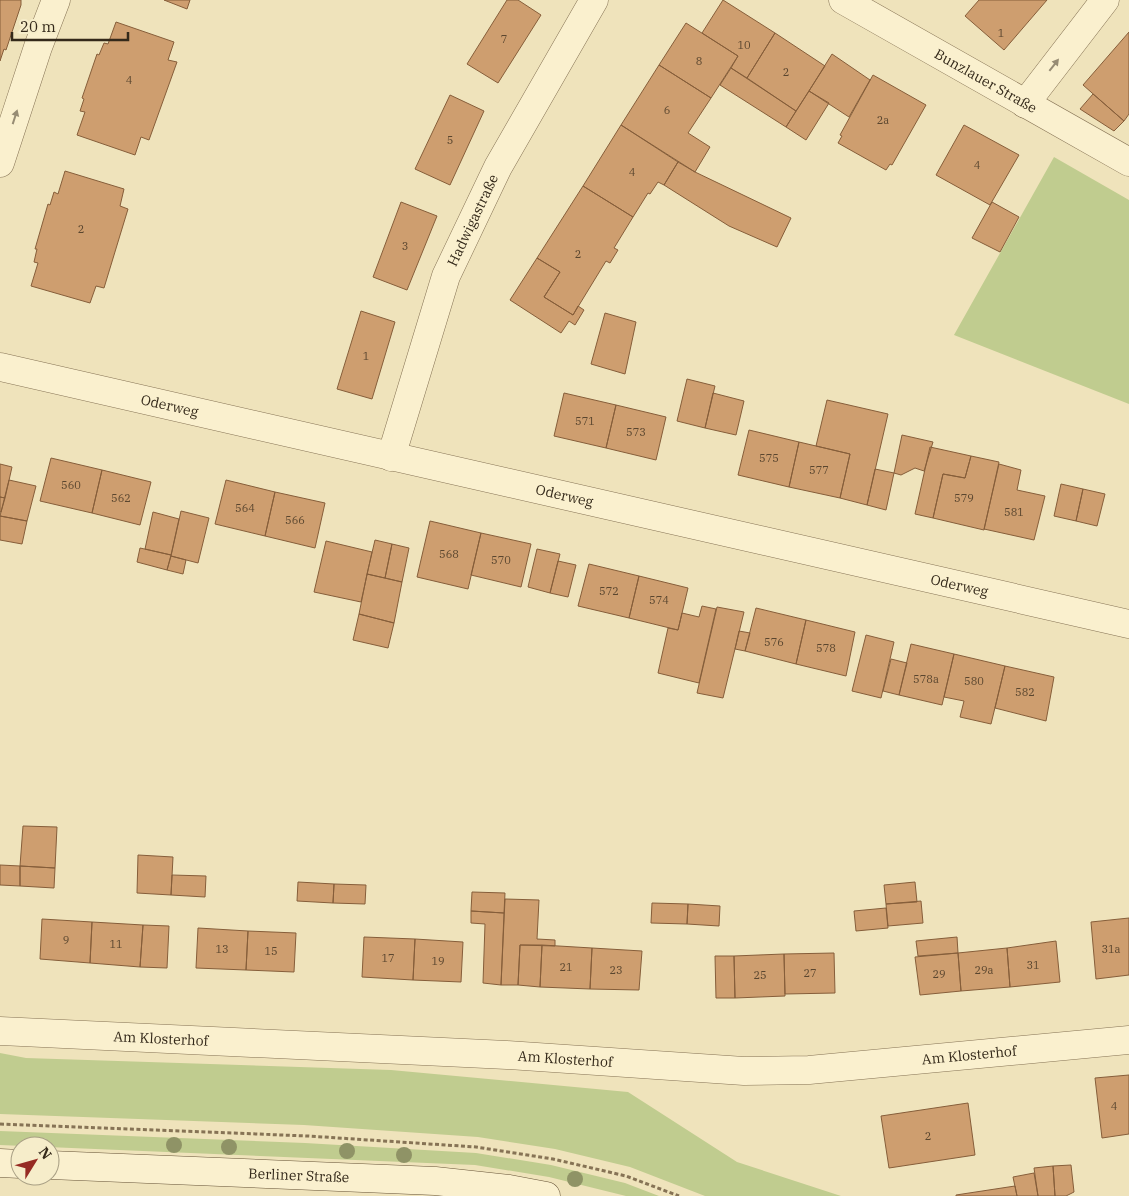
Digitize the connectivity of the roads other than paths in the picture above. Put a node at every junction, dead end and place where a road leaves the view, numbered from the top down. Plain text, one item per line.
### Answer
1 (56, 0) edge
2 (594, 0) edge
3 (843, 0) edge
4 (1104, 0) edge
5 (1025, 104) junction
6 (1129, 162) edge
7 (0, 163) edge
8 (0, 367) edge
9 (391, 457) junction
10 (1129, 624) edge
11 (0, 1031) edge
12 (1129, 1040) edge
13 (60, 1165) edge
14 (546, 1196) edge

7 -> 1 street
2 - 9 street, Hadwigastraße
3 - 5 street, Bunzlauer Straße
5 -> 4 street
5 - 6 street, Bunzlauer Straße
8 - 9 street, Oderweg
9 - 10 street, Oderweg
11 - 12 street, Am Klosterhof
13 - 14 street, Berliner Straße

